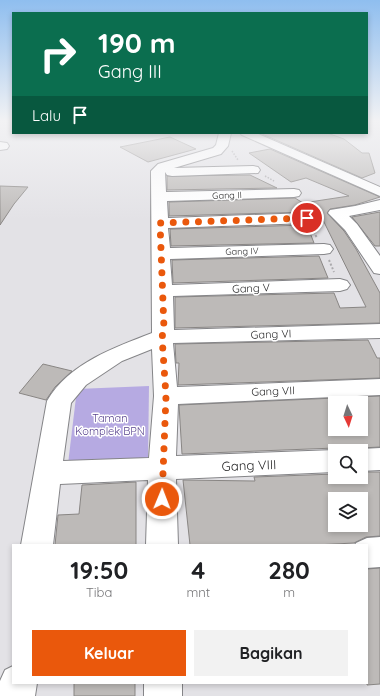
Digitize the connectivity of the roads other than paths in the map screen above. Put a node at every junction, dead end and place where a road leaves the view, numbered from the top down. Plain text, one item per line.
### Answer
1 (208, 154) edge
2 (295, 154) edge
3 (253, 170) road end
4 (159, 172) junction
5 (380, 192) edge
6 (294, 193) road end
7 (159, 197) junction
8 (380, 205) edge
9 (307, 218) dead end
10 (160, 223) junction
11 (324, 249) dead end
12 (161, 254) junction
13 (380, 269) edge
14 (340, 285) dead end
15 (162, 291) junction
16 (380, 331) edge
17 (162, 337) junction
18 (380, 387) edge
19 (166, 396) junction
20 (380, 459) edge
21 (368, 460) edge
22 (328, 461) edge
23 (162, 468) junction
24 (47, 473) junction
25 (37, 544) edge
26 (162, 544) edge
27 (380, 552) edge
28 (368, 553) edge
29 (18, 684) edge
30 (163, 684) edge
31 (16, 696) edge
32 (163, 696) edge

1 - 4 street
2 - 5 street
3 - 4 street
4 - 7 street
6 - 7 street, Gang II
7 - 10 street
8 - 13 street
9 - 10 street
10 - 12 street
11 - 12 street, Gang IV
12 - 15 street
14 - 15 street, Gang V
15 - 17 street
16 - 17 street, Gang VI
17 - 19 street
17 - 24 street
18 - 19 street, Gang VII
19 - 23 street
20 - 21 street
22 - 23 street, Gang VIII
23 - 24 street, Gang VIII
23 - 26 street
24 - 25 street
27 - 28 street
29 - 31 street
30 - 32 street

